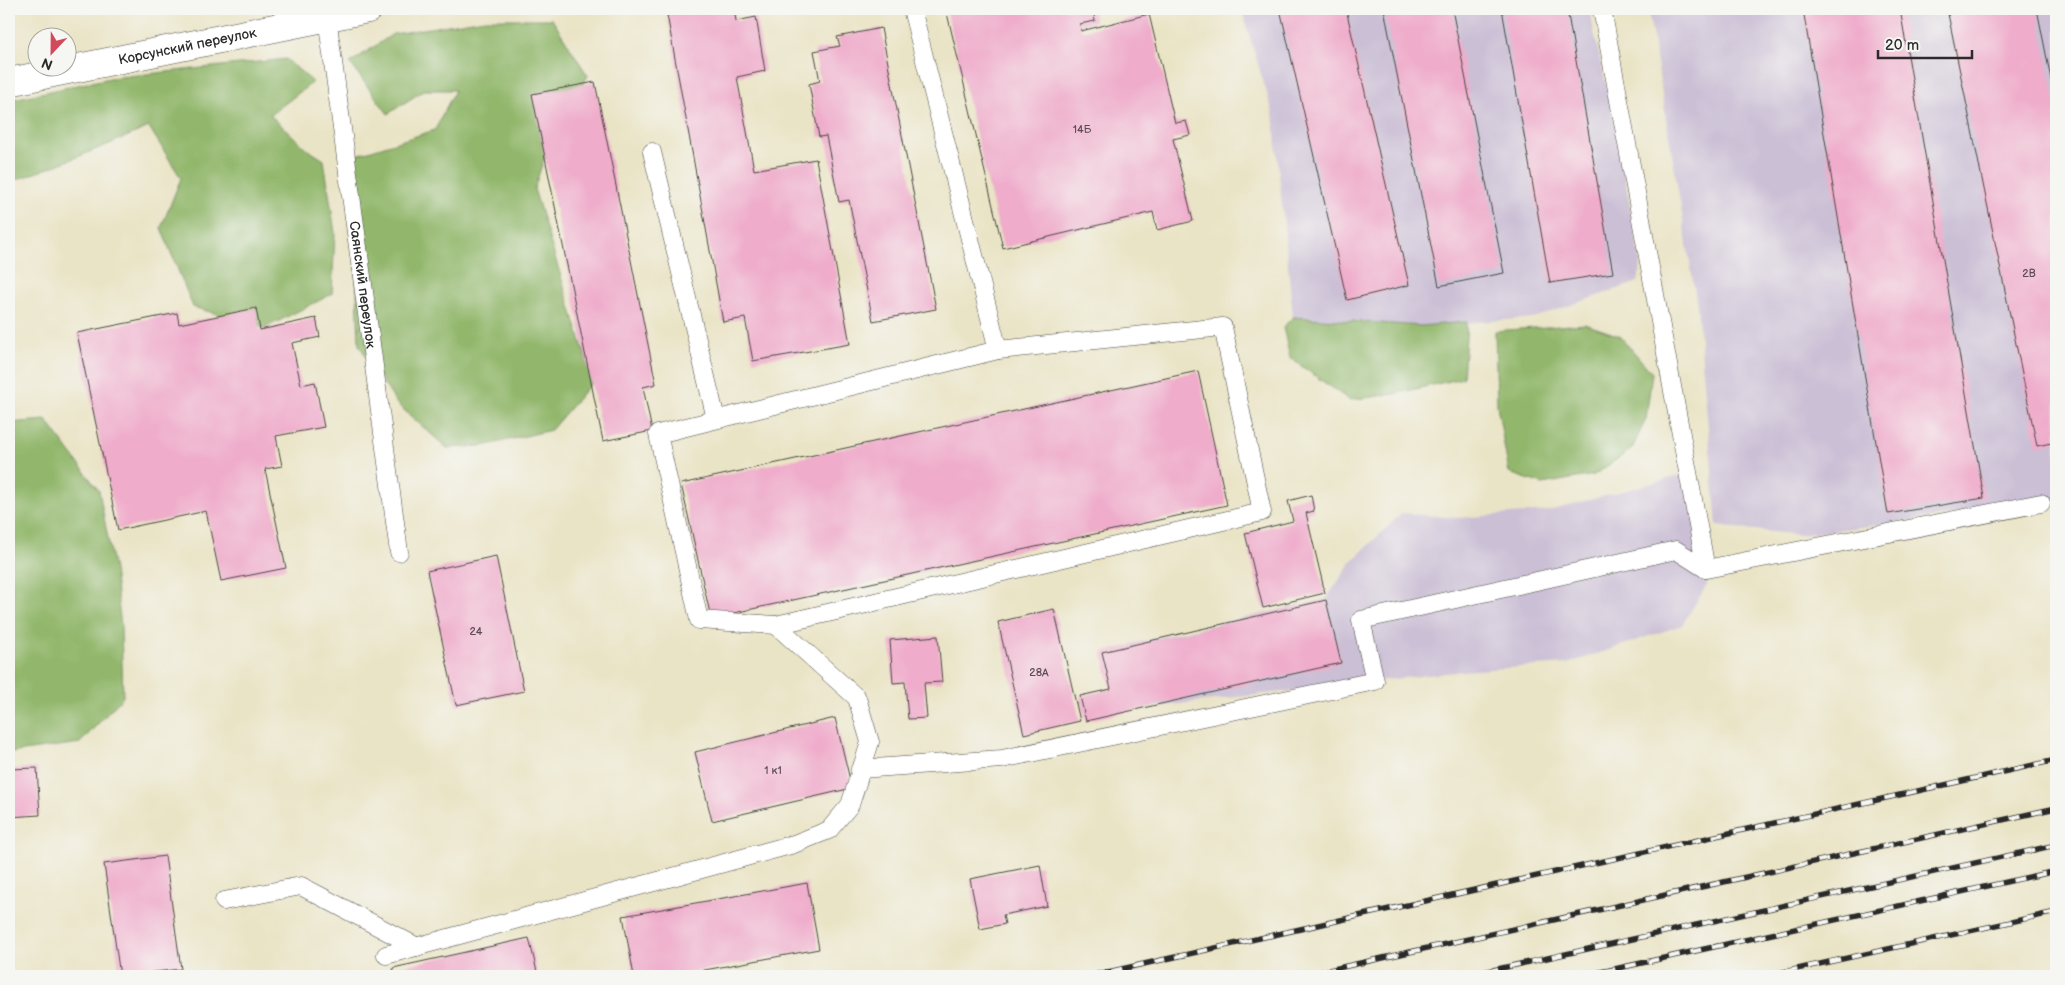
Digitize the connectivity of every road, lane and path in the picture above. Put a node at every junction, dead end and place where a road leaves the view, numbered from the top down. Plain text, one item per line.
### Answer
1 (368, 9) edge
2 (912, 9) edge
3 (1602, 9) edge
4 (327, 17) junction
5 (9, 82) edge
6 (652, 152) dead end
7 (998, 350) junction
8 (716, 419) junction
9 (2041, 503) dead end
10 (399, 552) dead end
11 (1706, 569) junction
12 (776, 626) junction
13 (860, 769) junction
14 (224, 902) dead end
15 (417, 946) junction
16 (386, 956) dead end

1 - 4 street, Корсунский переулок
2 - 7 lane
3 - 11 lane
4 - 5 street, Корсунский переулок
4 - 10 lane, Саянский переулок
6 - 8 lane
7 - 8 lane
7 - 12 lane
8 - 12 lane
9 - 11 lane
11 - 13 lane
12 - 13 lane
13 - 15 lane
14 - 15 lane
15 - 16 lane

